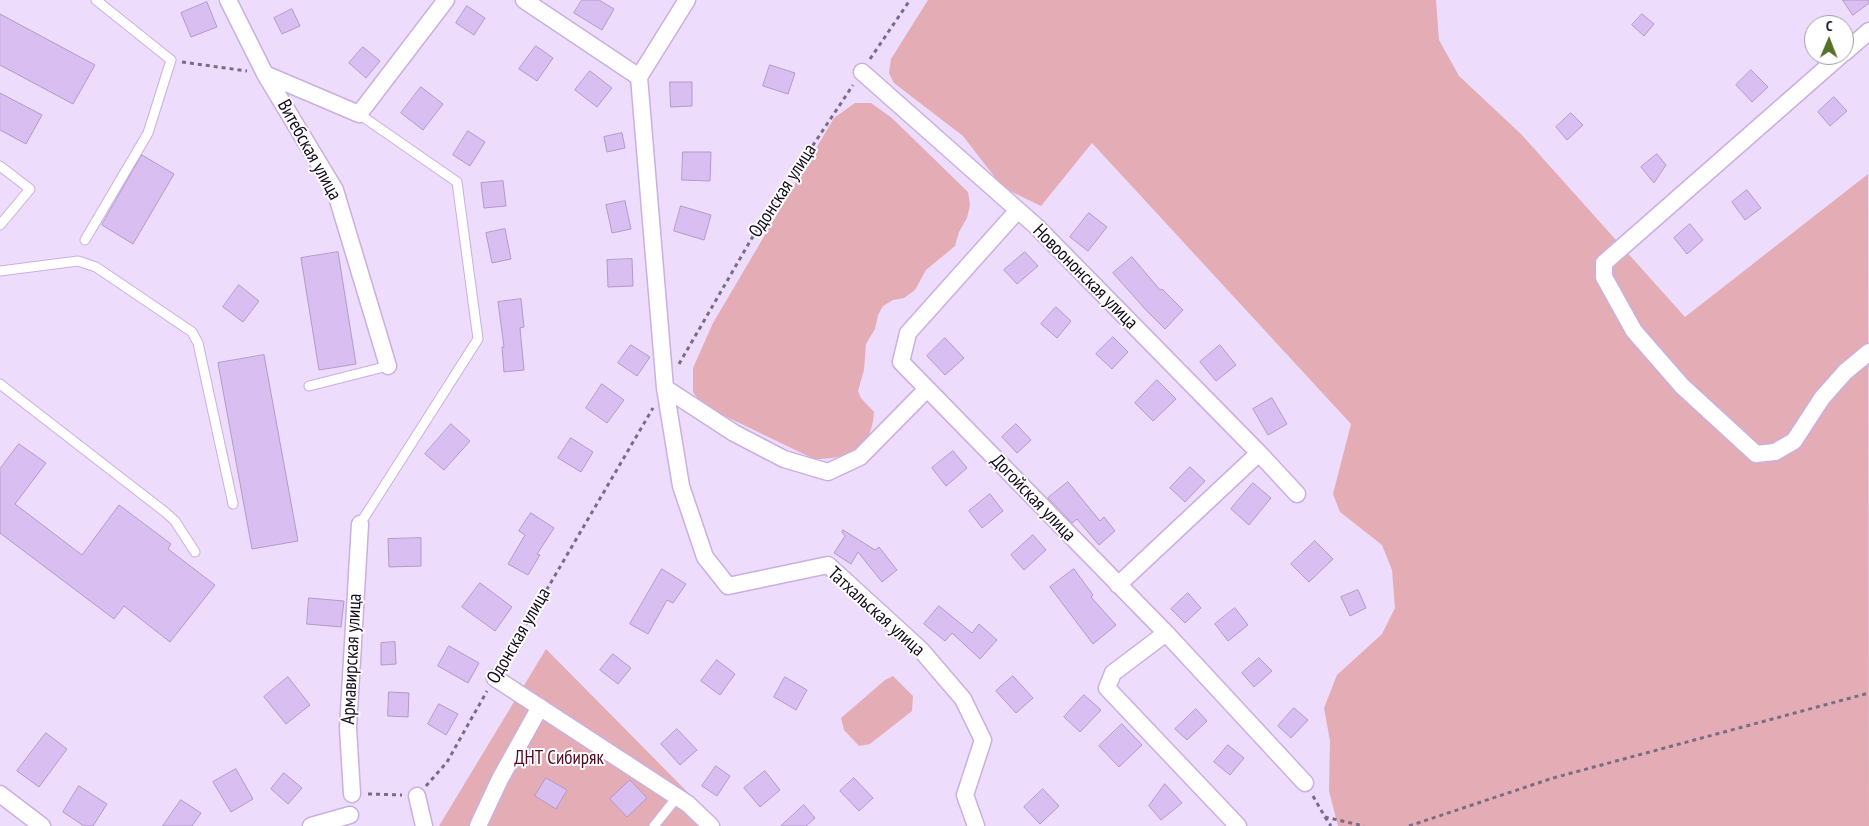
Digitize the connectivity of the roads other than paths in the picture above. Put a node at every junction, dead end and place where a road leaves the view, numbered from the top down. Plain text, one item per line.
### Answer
1 (96, 0) edge
2 (228, 0) edge
3 (446, 0) edge
4 (524, 0) edge
5 (687, 0) edge
6 (1869, 31) edge
7 (1854, 44) edge
8 (1830, 65) edge
9 (862, 72) road end
10 (265, 74) junction
11 (639, 77) junction
12 (359, 114) junction
13 (0, 166) edge
14 (1018, 210) junction
15 (0, 225) edge
16 (85, 240) dead end
17 (0, 271) edge
18 (1869, 352) edge
19 (388, 366) joint
20 (0, 384) edge
21 (309, 386) dead end
22 (665, 388) junction
23 (927, 389) junction
24 (1259, 452) junction
25 (1297, 494) dead end
26 (233, 504) dead end
27 (360, 524) joint
28 (195, 552) dead end
29 (1118, 585) junction
30 (1166, 633) junction
31 (494, 678) road end
32 (540, 707) junction
33 (1305, 784) road end
34 (0, 794) edge
35 (352, 794) road end
36 (417, 796) road end
37 (677, 797) junction
38 (350, 815) dead end
39 (42, 826) edge
40 (311, 826) edge
41 (424, 826) edge
42 (478, 826) edge
43 (654, 826) edge
44 (711, 826) edge
45 (976, 826) edge
46 (1238, 826) edge

1 - 16 lane
2 - 10 street, Витебская улица
3 - 12 street
4 - 11 street
5 - 11 street
6 - 7 street
8 - 18 street
9 - 14 street, Новоононская улица
10 - 12 street
10 - 19 street, Витебская улица
11 - 22 street
12 - 27 lane
13 - 15 lane
14 - 23 street, Догойская улица
14 - 24 street, Новоононская улица
17 - 26 lane
19 - 21 lane
20 - 28 lane
22 - 23 street
22 - 45 street, Татхальская улица
23 - 29 street, Догойская улица
24 - 25 street, Новоононская улица
24 - 29 street
27 - 35 street, Армавирская улица
29 - 30 street, Догойская улица
30 - 33 street, Догойская улица
30 - 46 street
31 - 32 street
32 - 37 street
32 - 42 street
34 - 39 street
36 - 41 street
37 - 43 lane
37 - 44 street
38 - 40 street

